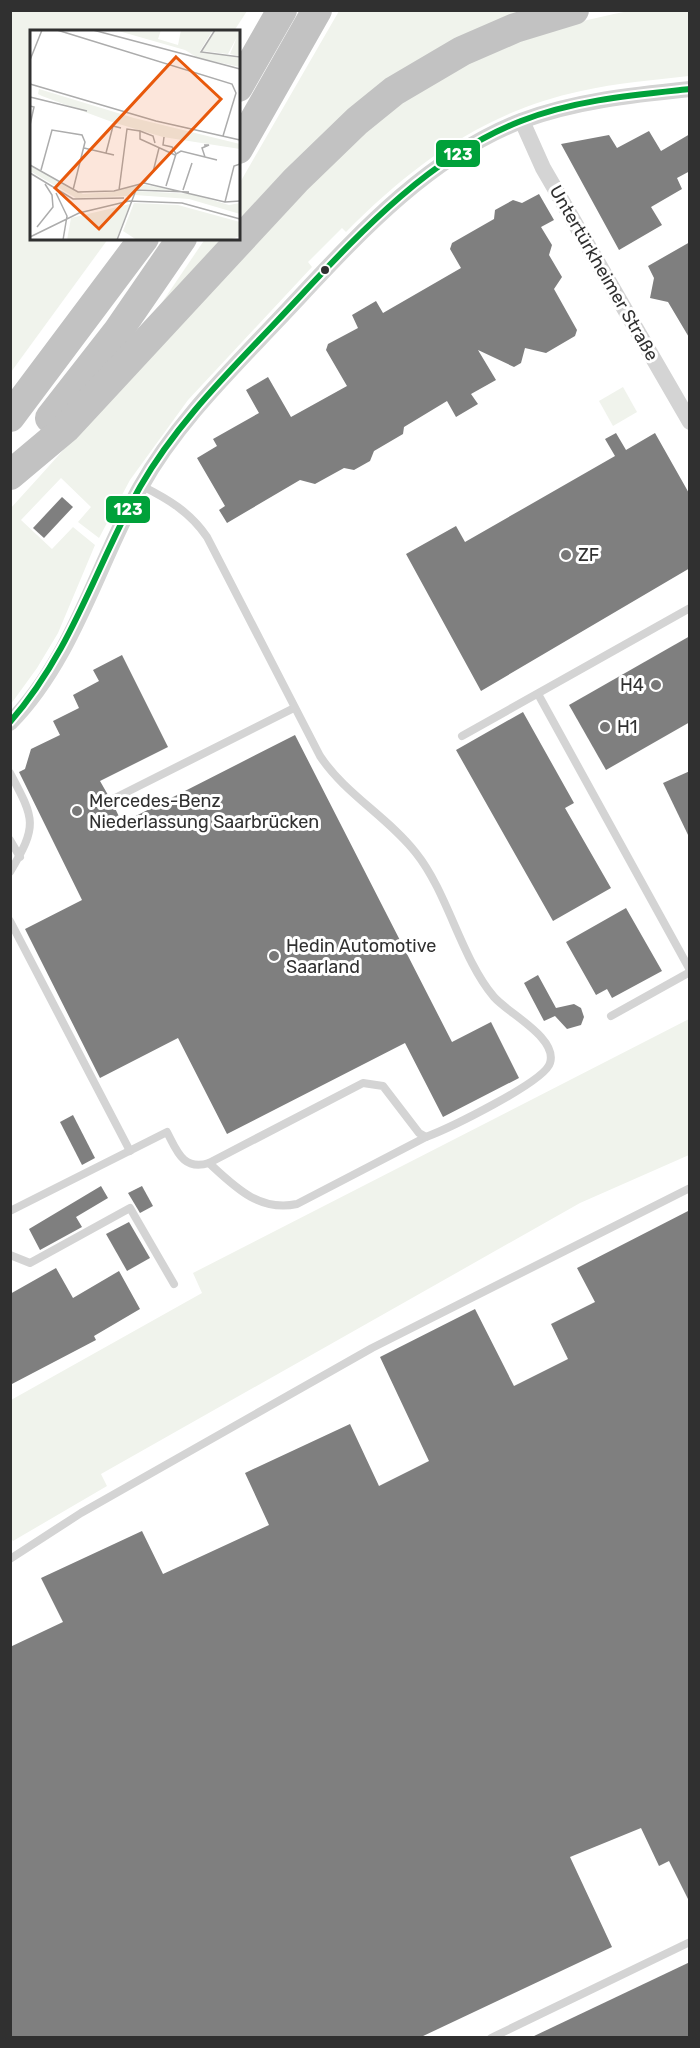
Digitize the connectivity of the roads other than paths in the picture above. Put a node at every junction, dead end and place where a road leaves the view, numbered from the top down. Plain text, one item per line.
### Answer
1 (282, 10) edge
2 (317, 10) edge
3 (574, 10) edge
4 (240, 84) edge
5 (690, 89) edge
6 (522, 121) junction
7 (240, 146) edge
8 (143, 240) edge
9 (181, 240) edge
10 (10, 417) edge
11 (690, 422) edge
12 (10, 467) edge
13 (10, 475) edge
14 (142, 486) junction
15 (690, 608) edge
16 (538, 694) junction
17 (294, 708) junction
18 (10, 723) edge
19 (462, 736) dead end
20 (10, 772) edge
21 (111, 800) dead end
22 (10, 840) edge
23 (20, 857) junction
24 (10, 872) edge
25 (10, 921) edge
26 (690, 971) edge
27 (612, 1016) dead end
28 (426, 1137) junction
29 (130, 1151) junction
30 (208, 1163) junction
31 (690, 1188) edge
32 (10, 1211) edge
33 (10, 1255) edge
34 (174, 1284) dead end
35 (10, 1558) edge
36 (690, 1942) edge
37 (491, 2037) edge

1 - 4 highway
2 - 7 highway
3 - 13 highway
5 - 6 street
6 - 11 street, Untertürkheimer Straße
6 - 14 street
8 - 10 highway
9 - 12 highway
14 - 17 lane
14 - 18 street
15 - 16 lane
16 - 19 lane
16 - 26 lane
17 - 21 lane
17 - 28 lane
20 - 23 lane
22 - 23 lane
23 - 24 lane
25 - 29 lane
26 - 27 lane
28 - 30 lane
28 - 30 lane
29 - 30 lane
29 - 32 lane
31 - 35 lane
33 - 34 lane
36 - 37 lane

